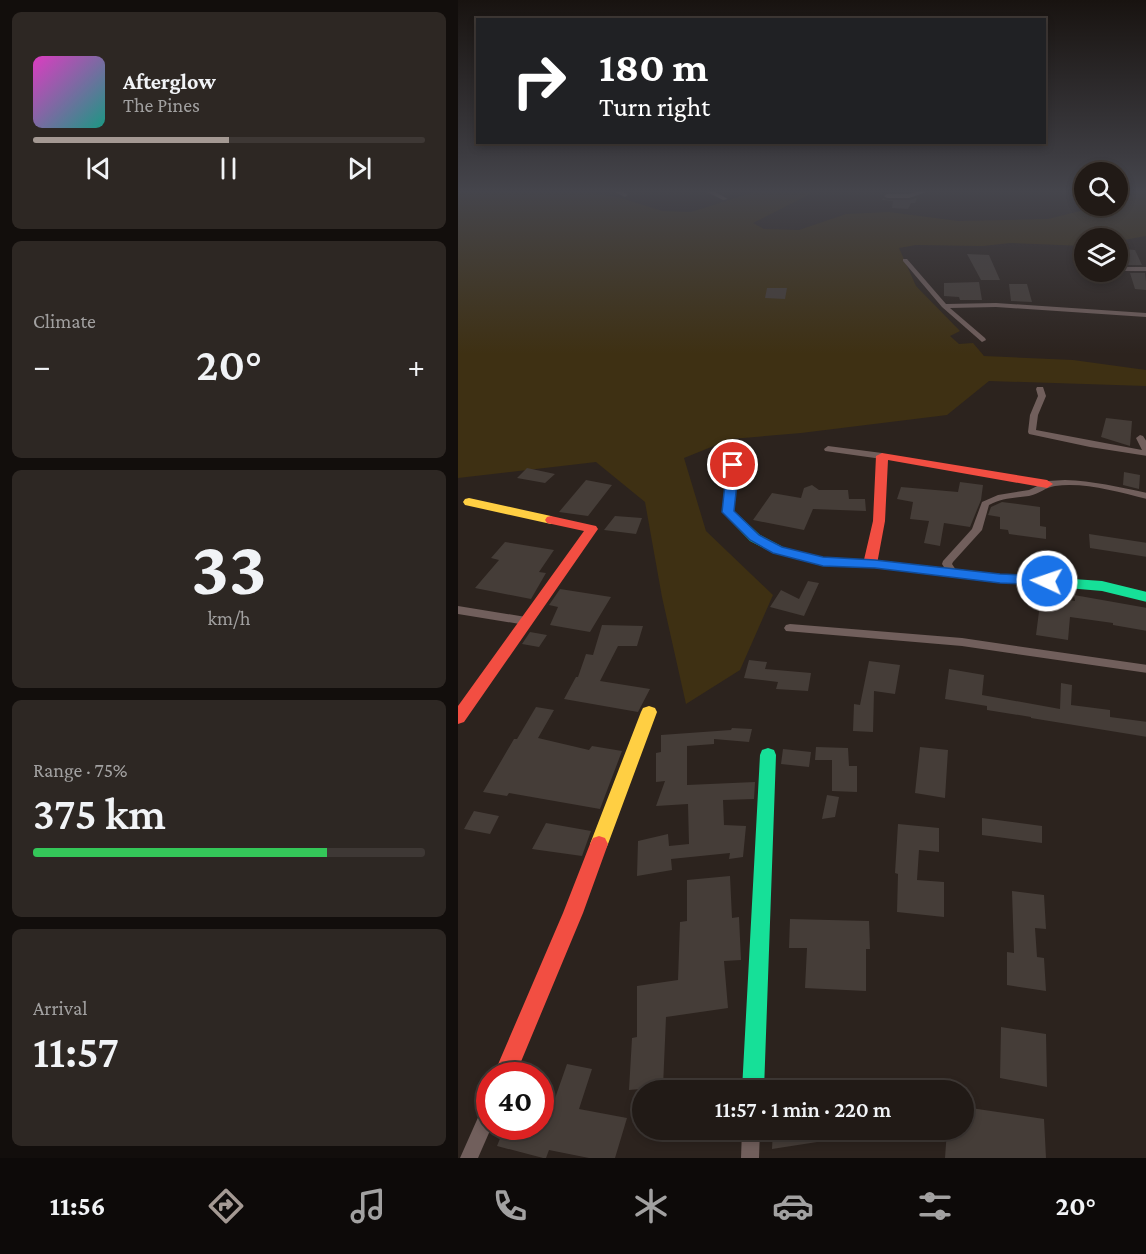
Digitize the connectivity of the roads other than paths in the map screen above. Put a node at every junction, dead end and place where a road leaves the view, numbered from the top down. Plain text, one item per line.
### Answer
1 (905, 260) dead end
2 (1128, 269) edge
3 (1146, 269) edge
4 (944, 306) junction
5 (1146, 315) edge
6 (982, 340) dead end
7 (1040, 389) dead end
8 (1140, 438) dead end
9 (828, 449) dead end
10 (1146, 452) edge
11 (882, 456) junction
12 (733, 465) dead end
13 (1047, 484) junction
14 (1146, 496) edge
15 (469, 502) dead end
16 (870, 564) junction
17 (953, 573) junction
18 (1146, 597) edge
19 (458, 610) edge
20 (526, 621) junction
21 (790, 628) dead end
22 (1146, 669) edge
23 (649, 712) dead end
24 (458, 718) edge
25 (768, 754) dead end
26 (510, 1062) edge
27 (753, 1080) edge
28 (477, 1140) edge
29 (751, 1140) edge
30 (469, 1158) edge
31 (750, 1158) edge

1 - 4 street
2 - 3 street
4 - 5 street
4 - 6 street
7 - 10 street
8 - 10 street
9 - 11 street
11 - 13 street
11 - 16 street
12 - 16 street
13 - 14 street
13 - 17 street
15 - 20 street
16 - 17 street
17 - 18 street
19 - 20 street
20 - 24 street
21 - 22 street
23 - 26 street
25 - 27 street
28 - 30 street
29 - 31 street

